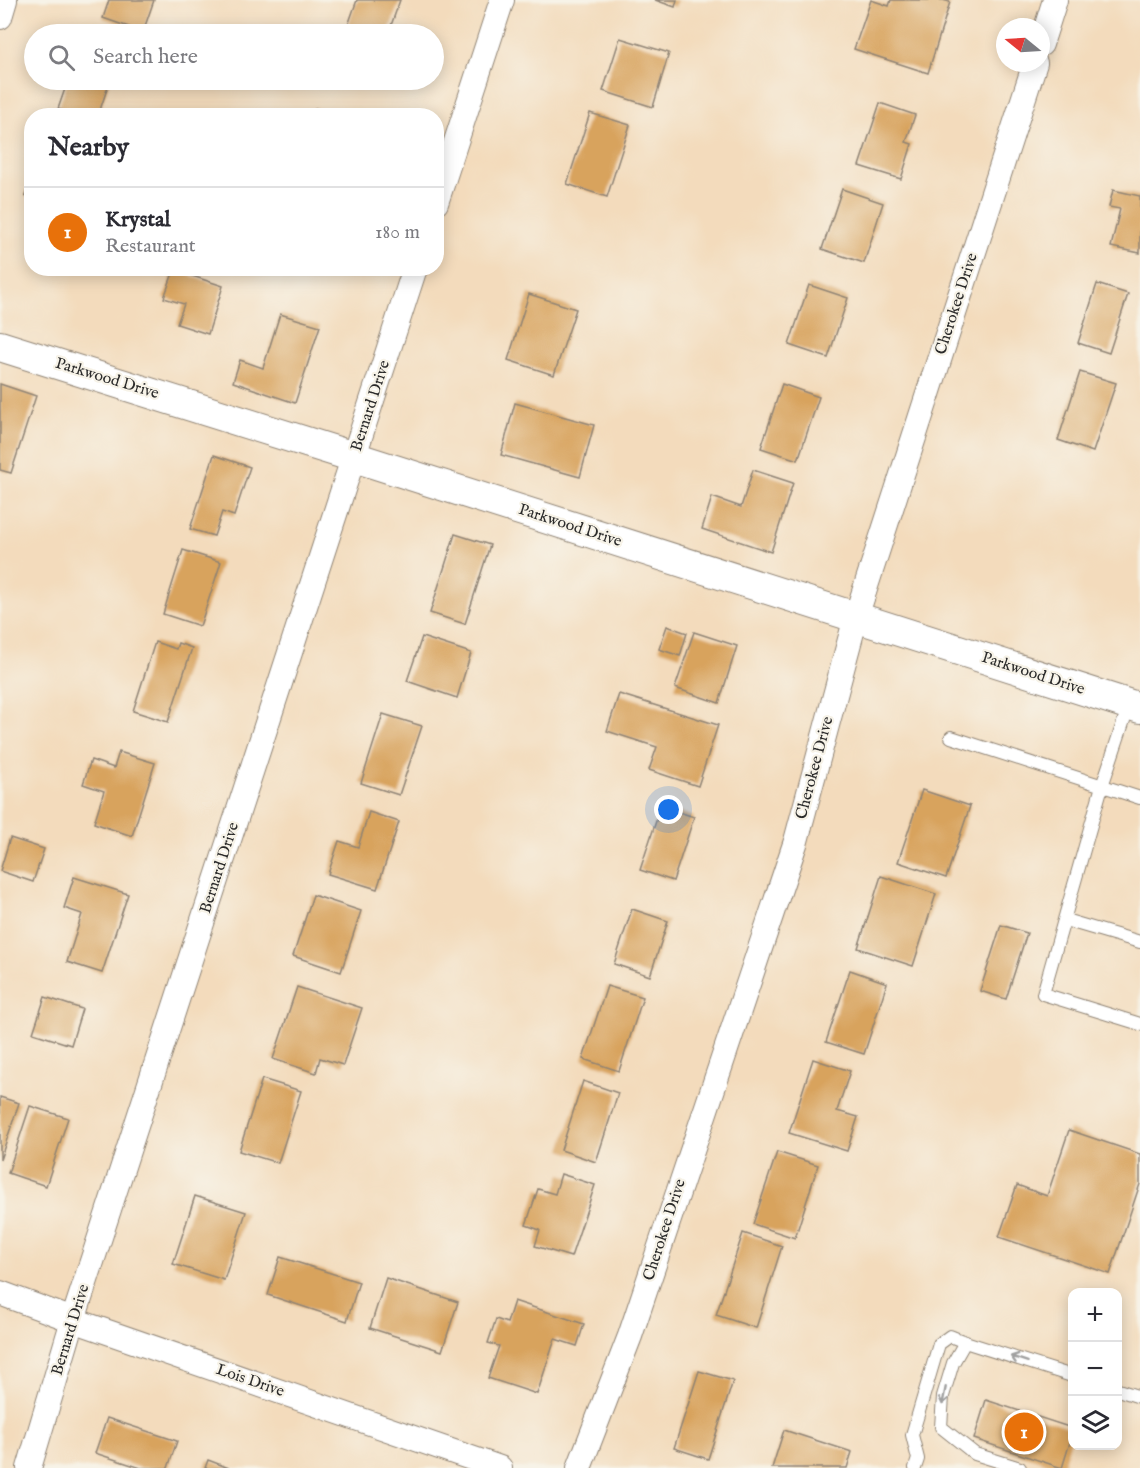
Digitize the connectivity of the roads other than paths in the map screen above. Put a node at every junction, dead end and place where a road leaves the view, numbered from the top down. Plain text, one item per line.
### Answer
1 (5, 0) edge
2 (502, 0) edge
3 (1055, 0) edge
4 (0, 17) edge
5 (1049, 18) edge
6 (1032, 72) edge
7 (444, 178) edge
8 (412, 276) edge
9 (0, 346) edge
10 (354, 457) junction
11 (856, 617) junction
12 (1135, 706) edge
13 (951, 737) dead end
14 (1102, 786) junction
15 (1140, 798) edge
16 (1065, 920) junction
17 (1140, 942) edge
18 (1140, 1024) edge
19 (0, 1293) edge
20 (73, 1320) junction
21 (965, 1342) junction
22 (1068, 1375) edge
23 (1122, 1391) edge
24 (1140, 1397) edge
25 (29, 1468) edge
26 (500, 1468) edge
27 (579, 1468) edge
28 (915, 1468) edge
29 (1020, 1468) edge

1 - 4 street
2 - 7 street
3 - 5 street
6 - 11 street, Cherokee Drive
8 - 10 street, Bernard Drive
9 - 10 street, Parkwood Drive
10 - 11 street, Parkwood Drive
10 - 20 street, Bernard Drive
11 - 12 street, Parkwood Drive
11 - 27 street, Cherokee Drive
12 - 14 lane
13 - 14 lane
14 - 15 lane
14 - 16 lane
16 - 17 lane
16 - 18 lane
19 - 20 street, Lois Drive
20 - 25 street, Bernard Drive
20 - 26 street, Lois Drive
22 -> 21 lane
21 - 28 lane
21 -> 29 lane
23 - 24 lane

